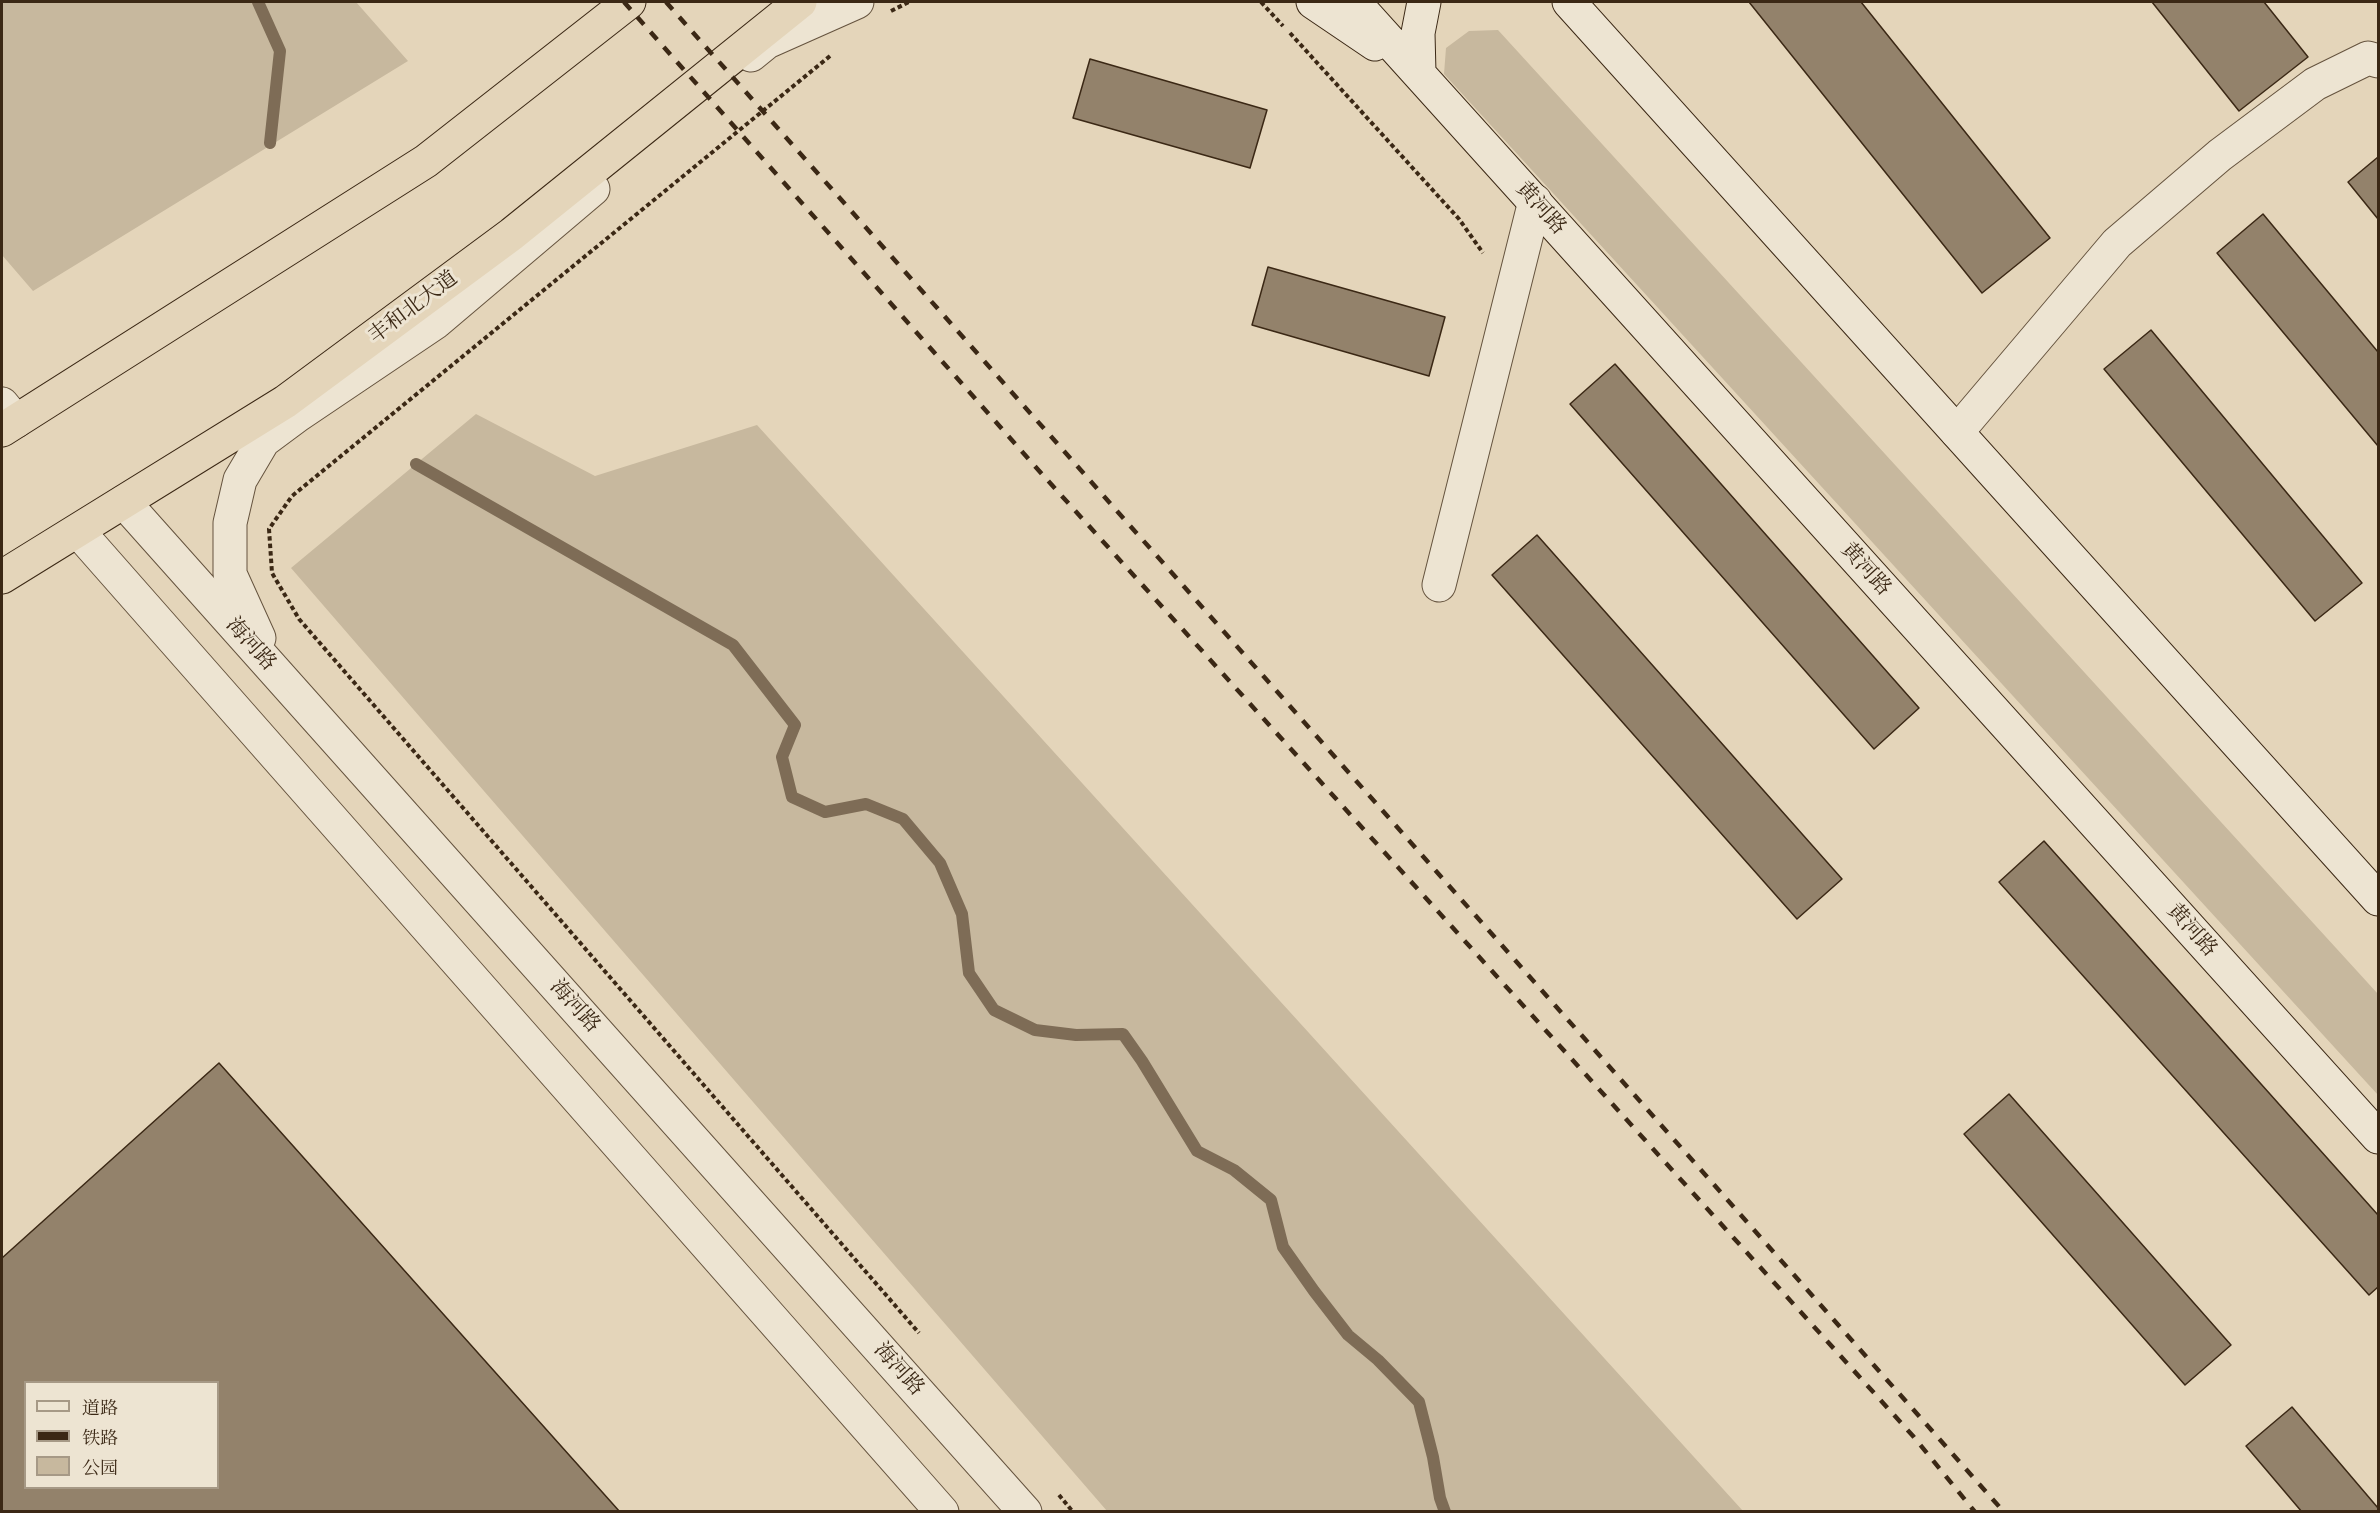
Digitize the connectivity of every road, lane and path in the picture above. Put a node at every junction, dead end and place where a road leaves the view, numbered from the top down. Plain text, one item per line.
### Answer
1 (629, 2) edge
2 (800, 2) edge
3 (857, 2) edge
4 (909, 2) edge
5 (1261, 2) edge
6 (1313, 2) edge
7 (1354, 2) edge
8 (1424, 2) edge
9 (1569, 2) edge
10 (890, 12) dead end
11 (837, 51) dead end
12 (2379, 61) edge
13 (1419, 73) junction
14 (1535, 201) junction
15 (1512, 292) junction
16 (6, 418) edge
17 (1958, 432) junction
18 (124, 502) junction
19 (78, 531) junction
20 (2, 578) edge
21 (1439, 585) dead end
22 (272, 667) junction
23 (2379, 899) edge
24 (2379, 1137) edge
25 (924, 1340) dead end
26 (1057, 1493) dead end
27 (942, 1512) edge
28 (1025, 1512) edge
29 (1073, 1512) edge

1 - 16 highway
2 - 18 highway, 丰和北大道
3 - 22 street
4 - 10 path
5 - 15 path
6 - 13 street
7 - 13 street, 黄河路
8 - 13 street
9 - 17 street
11 - 25 path
12 - 17 street
13 - 14 street, 黄河路
14 - 15 street
14 - 24 street, 黄河路
15 - 21 street
17 - 23 street
18 - 19 highway, 丰和北大道
18 - 22 street, 海河路
19 - 20 highway, 丰和北大道
19 - 27 street
22 - 28 street, 海河路
26 - 29 path

